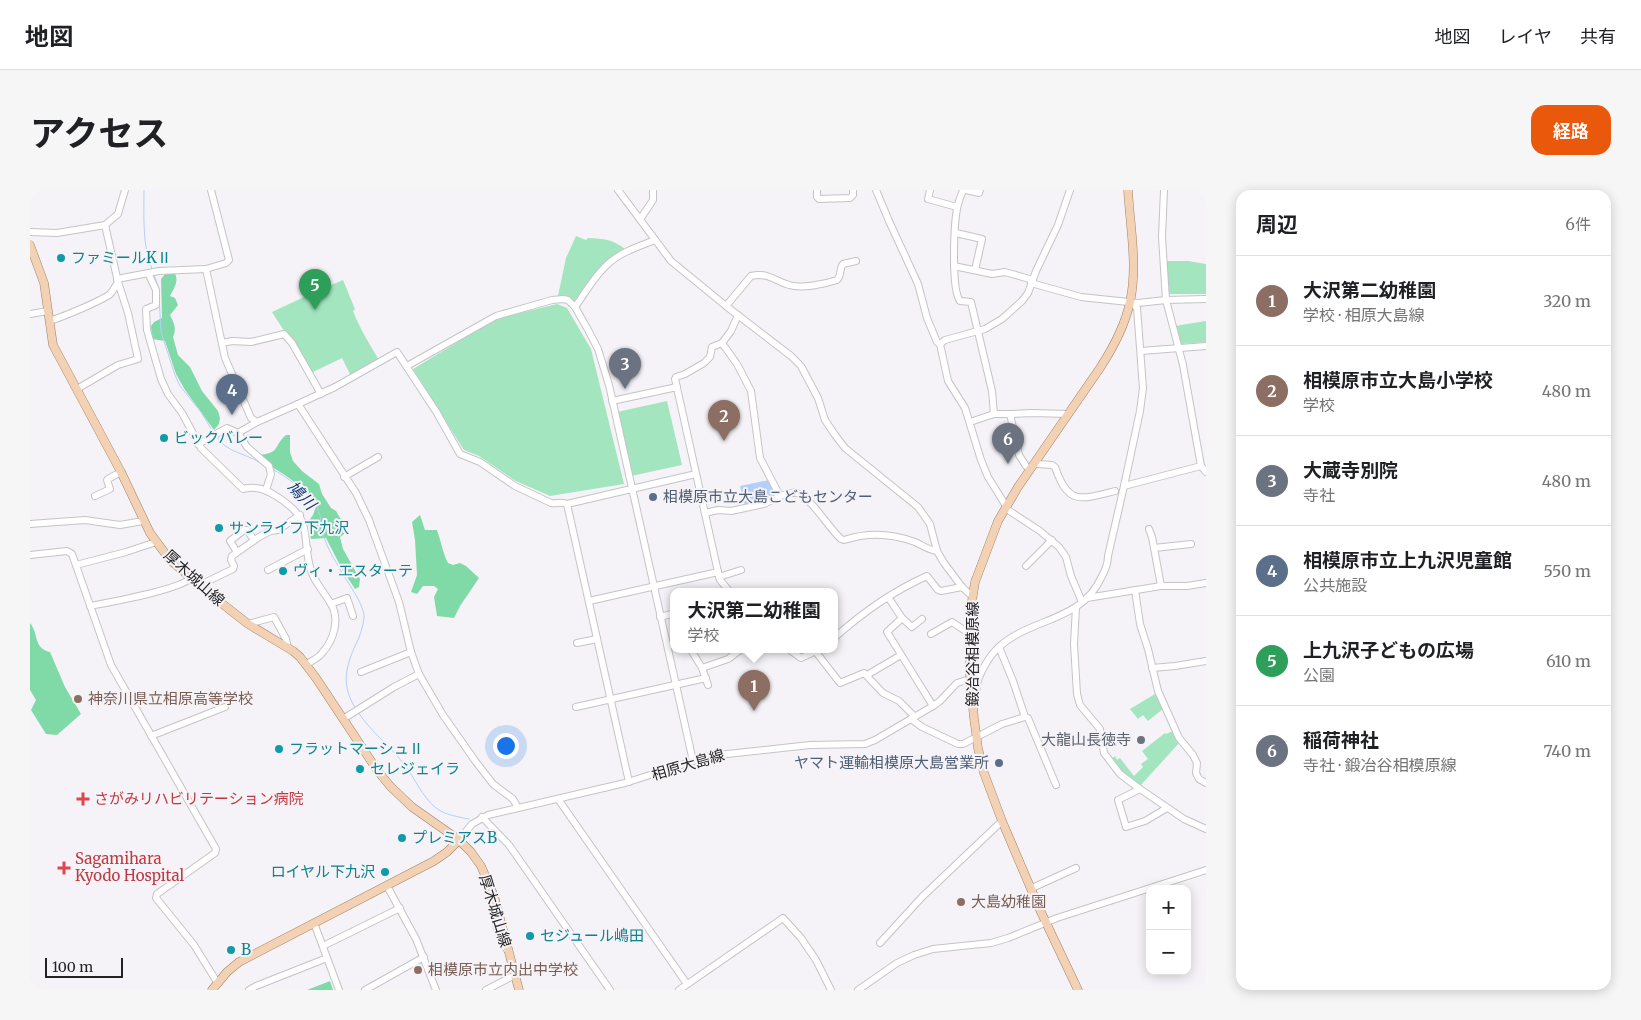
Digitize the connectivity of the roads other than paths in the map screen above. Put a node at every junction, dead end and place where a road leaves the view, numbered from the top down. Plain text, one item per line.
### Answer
1 (125, 190) edge
2 (211, 190) edge
3 (618, 190) edge
4 (653, 190) edge
5 (817, 190) edge
6 (853, 190) edge
7 (876, 190) edge
8 (930, 190) edge
9 (964, 190) edge
10 (980, 190) edge
11 (1070, 190) edge
12 (1128, 190) edge
13 (1164, 190) edge
14 (958, 207) junction
15 (640, 218) junction
16 (105, 225) junction
17 (30, 232) edge
18 (956, 233) junction
19 (655, 240) junction
20 (30, 245) edge
21 (856, 261) dead end
22 (954, 266) junction
23 (206, 269) junction
24 (976, 270) junction
25 (149, 272) junction
26 (117, 280) junction
27 (1032, 281) junction
28 (1206, 299) edge
29 (1166, 300) junction
30 (1130, 302) junction
31 (726, 306) junction
32 (575, 308) junction
33 (48, 311) junction
34 (30, 314) edge
35 (738, 316) junction
36 (49, 321) junction
37 (977, 331) junction
38 (222, 343) junction
39 (722, 343) junction
40 (940, 344) junction
41 (1206, 346) edge
42 (1179, 349) junction
43 (1141, 351) junction
44 (407, 366) junction
45 (677, 387) junction
46 (77, 389) junction
47 (321, 394) junction
48 (612, 401) junction
49 (298, 404) junction
50 (994, 414) junction
51 (1010, 414) junction
52 (1068, 414) junction
53 (257, 422) junction
54 (970, 422) junction
55 (238, 433) junction
56 (198, 444) junction
57 (378, 457) dead end
58 (1038, 464) dead end
59 (1026, 466) dead end
60 (1201, 466) junction
61 (121, 472) junction
62 (1206, 472) edge
63 (696, 474) junction
64 (344, 477) junction
65 (1124, 486) junction
66 (632, 489) junction
67 (266, 490) junction
68 (1115, 490) dead end
69 (95, 496) dead end
70 (780, 496) junction
71 (567, 504) junction
72 (1005, 507) junction
73 (705, 513) junction
74 (300, 515) junction
75 (143, 521) junction
76 (30, 524) edge
77 (1149, 529) dead end
78 (254, 540) junction
79 (1052, 540) junction
80 (156, 542) junction
81 (1191, 544) dead end
82 (1154, 548) junction
83 (308, 549) junction
84 (937, 551) junction
85 (237, 552) junction
86 (30, 555) edge
87 (76, 566) junction
88 (1026, 566) dead end
89 (268, 570) dead end
90 (741, 570) dead end
91 (718, 575) junction
92 (191, 578) junction
93 (1206, 583) edge
94 (200, 585) junction
95 (653, 586) junction
96 (1161, 586) junction
97 (962, 587) junction
98 (727, 588) edge
99 (1135, 590) junction
100 (972, 596) junction
101 (888, 597) junction
102 (589, 600) junction
103 (1084, 600) junction
104 (331, 604) junction
105 (90, 606) junction
106 (1076, 608) junction
107 (670, 614) edge
108 (353, 616) dead end
109 (660, 617) junction
110 (902, 618) junction
111 (922, 620) dead end
112 (248, 624) junction
113 (970, 630) junction
114 (838, 634) edge
115 (931, 634) dead end
116 (597, 638) junction
117 (577, 643) dead end
118 (999, 647) junction
119 (288, 648) junction
120 (411, 652) junction
121 (693, 653) edge
122 (735, 653) edge
123 (794, 653) edge
124 (813, 653) edge
125 (819, 653) edge
126 (901, 655) junction
127 (1206, 661) edge
128 (306, 664) junction
129 (702, 668) junction
130 (1152, 668) junction
131 (361, 672) dead end
132 (419, 674) junction
133 (867, 675) junction
134 (970, 679) junction
135 (675, 684) junction
136 (611, 699) junction
137 (972, 702) junction
138 (933, 706) junction
139 (225, 707) dead end
140 (576, 707) dead end
141 (1025, 717) junction
142 (913, 718) junction
143 (343, 719) junction
144 (151, 736) junction
145 (976, 737) junction
146 (692, 761) junction
147 (629, 782) junction
148 (1206, 783) edge
149 (1056, 785) dead end
150 (1140, 789) junction
151 (558, 799) junction
152 (518, 808) junction
153 (1167, 808) junction
154 (482, 817) junction
155 (1002, 822) junction
156 (1206, 828) edge
157 (459, 840) junction
158 (1076, 868) dead end
159 (1206, 870) edge
160 (387, 886) junction
161 (1032, 888) junction
162 (400, 908) junction
163 (1046, 922) junction
164 (314, 923) junction
165 (880, 943) dead end
166 (322, 946) junction
167 (424, 957) junction
168 (327, 958) junction
169 (514, 976) junction
170 (687, 984) junction
171 (216, 987) edge
172 (249, 990) edge
173 (338, 990) edge
174 (365, 990) edge
175 (436, 990) edge
176 (486, 990) edge
177 (518, 990) edge
178 (610, 990) edge
179 (679, 990) edge
180 (831, 990) edge
181 (858, 990) edge
182 (1078, 990) edge

1 - 16 street
2 - 23 street
3 - 15 street
4 - 15 street
5 - 6 street
7 - 40 street
8 - 14 street
9 - 10 street
9 - 14 street
11 - 27 street
12 - 30 main road, 鍛冶谷相模原線
13 - 29 street
14 - 18 street
15 - 19 street
16 - 17 street
16 - 26 street
18 - 22 street
18 - 24 street
19 - 31 street
19 - 32 street
20 - 33 main road, 厚木城山線
21 - 31 street
22 - 24 street
22 - 37 street
23 - 25 street
23 - 38 street
24 - 27 street
25 - 26 street
25 - 56 street
26 - 36 street
26 - 46 street
27 - 30 street
27 - 37 street
28 - 29 street
29 - 30 street
29 - 42 street
30 - 43 street
30 - 52 main road, 鍛冶谷相模原線
31 - 35 street
32 - 44 street
32 - 48 street
33 - 34 street
33 - 36 main road, 厚木城山線
35 - 39 street
35 - 84 street
36 - 46 main road, 厚木城山線
37 - 40 street
37 - 50 street
38 - 47 street
38 - 53 street
39 - 45 street
39 - 70 street
40 - 54 street
41 - 42 street
42 - 43 street
42 - 60 street
43 - 65 street
44 - 47 street
44 - 71 street
45 - 48 street
45 - 63 street
46 - 61 main road, 厚木城山線
47 - 49 street
48 - 66 street
49 - 53 street
49 - 64 street
50 - 51 street
50 - 54 street
51 - 52 street
51 - 59 street
52 - 72 main road, 鍛冶谷相模原線
53 - 55 street
54 - 72 street
55 - 56 street
55 - 67 street
56 - 67 street
57 - 64 street
58 - 68 street
60 - 62 street
60 - 65 street
61 - 69 street
61 - 75 main road, 厚木城山線
63 - 66 street
63 - 73 street
64 - 120 street
65 - 103 street
66 - 71 street
66 - 95 street
67 - 74 street
70 - 73 street
70 - 84 street
71 - 102 street
72 - 79 street
72 - 100 main road, 鍛冶谷相模原線
73 - 91 street
74 - 78 street
74 - 83 street
75 - 76 street
75 - 80 main road, 厚木城山線
77 - 82 street
78 - 85 street
78 - 85 street
79 - 88 street
79 - 103 street
80 - 87 street
80 - 92 main road, 厚木城山線
81 - 82 street
82 - 96 street
83 - 89 street
83 - 104 street
84 - 97 street
85 - 94 street
86 - 87 street
87 - 105 street
90 - 91 street
91 - 95 street
91 - 98 street
92 - 94 main road, 厚木城山線
92 - 105 street
93 - 96 street
94 - 112 main road, 厚木城山線
95 - 102 street
95 - 109 street
96 - 99 street
97 - 100 street
97 - 101 street
99 - 103 street
99 - 130 street
100 - 113 main road, 鍛冶谷相模原線
101 - 110 street
101 - 114 street
102 - 116 street
103 - 106 street
104 - 108 street
104 - 128 street
105 - 144 street
106 - 118 street
106 - 150 street
107 - 109 street
109 - 135 street
110 - 111 street
110 - 126 street
112 - 119 main road, 厚木城山線
112 - 119 street
113 - 115 street
113 - 134 main road, 鍛冶谷相模原線
116 - 117 street
116 - 136 street
118 - 137 street
118 - 141 street
119 - 128 main road, 厚木城山線
120 - 131 street
120 - 132 street
121 - 129 street
122 - 129 street
123 - 124 street
125 - 133 street
126 - 133 street
126 - 138 street
127 - 130 street
128 - 143 main road, 厚木城山線
129 - 135 street
130 - 148 street
132 - 143 street
132 - 152 street
133 - 142 street
134 - 137 main road, 鍛冶谷相模原線
134 - 138 street, 相原大島線
135 - 136 street
135 - 146 street
136 - 140 street
136 - 147 street
137 - 145 main road, 鍛冶谷相模原線
138 - 142 street, 相原大島線
139 - 144 street
141 - 145 street
141 - 149 street
142 - 145 street
142 - 146 street, 相原大島線
143 - 157 main road, 厚木城山線
144 - 171 street
145 - 155 main road, 鍛冶谷相模原線
146 - 147 street, 相原大島線
147 - 151 street, 相原大島線
150 - 153 street
150 - 153 street
151 - 152 street, 相原大島線
151 - 170 street
152 - 154 street, 相原大島線
153 - 156 street
154 - 157 street, 相原大島線
154 - 178 street
155 - 161 main road, 鍛冶谷相模原線
155 - 165 street
157 - 160 main road
157 - 169 main road, 厚木城山線
158 - 161 street
159 - 163 street
160 - 162 street
160 - 164 main road
161 - 163 main road, 鍛冶谷相模原線
162 - 166 street
162 - 167 street
163 - 181 street
163 - 182 main road, 鍛冶谷相模原線
164 - 166 street
164 - 171 main road
166 - 168 street
167 - 174 street
167 - 175 street
168 - 172 street
168 - 173 street
169 - 176 street
169 - 177 main road, 厚木城山線
170 - 179 street
170 - 180 street

